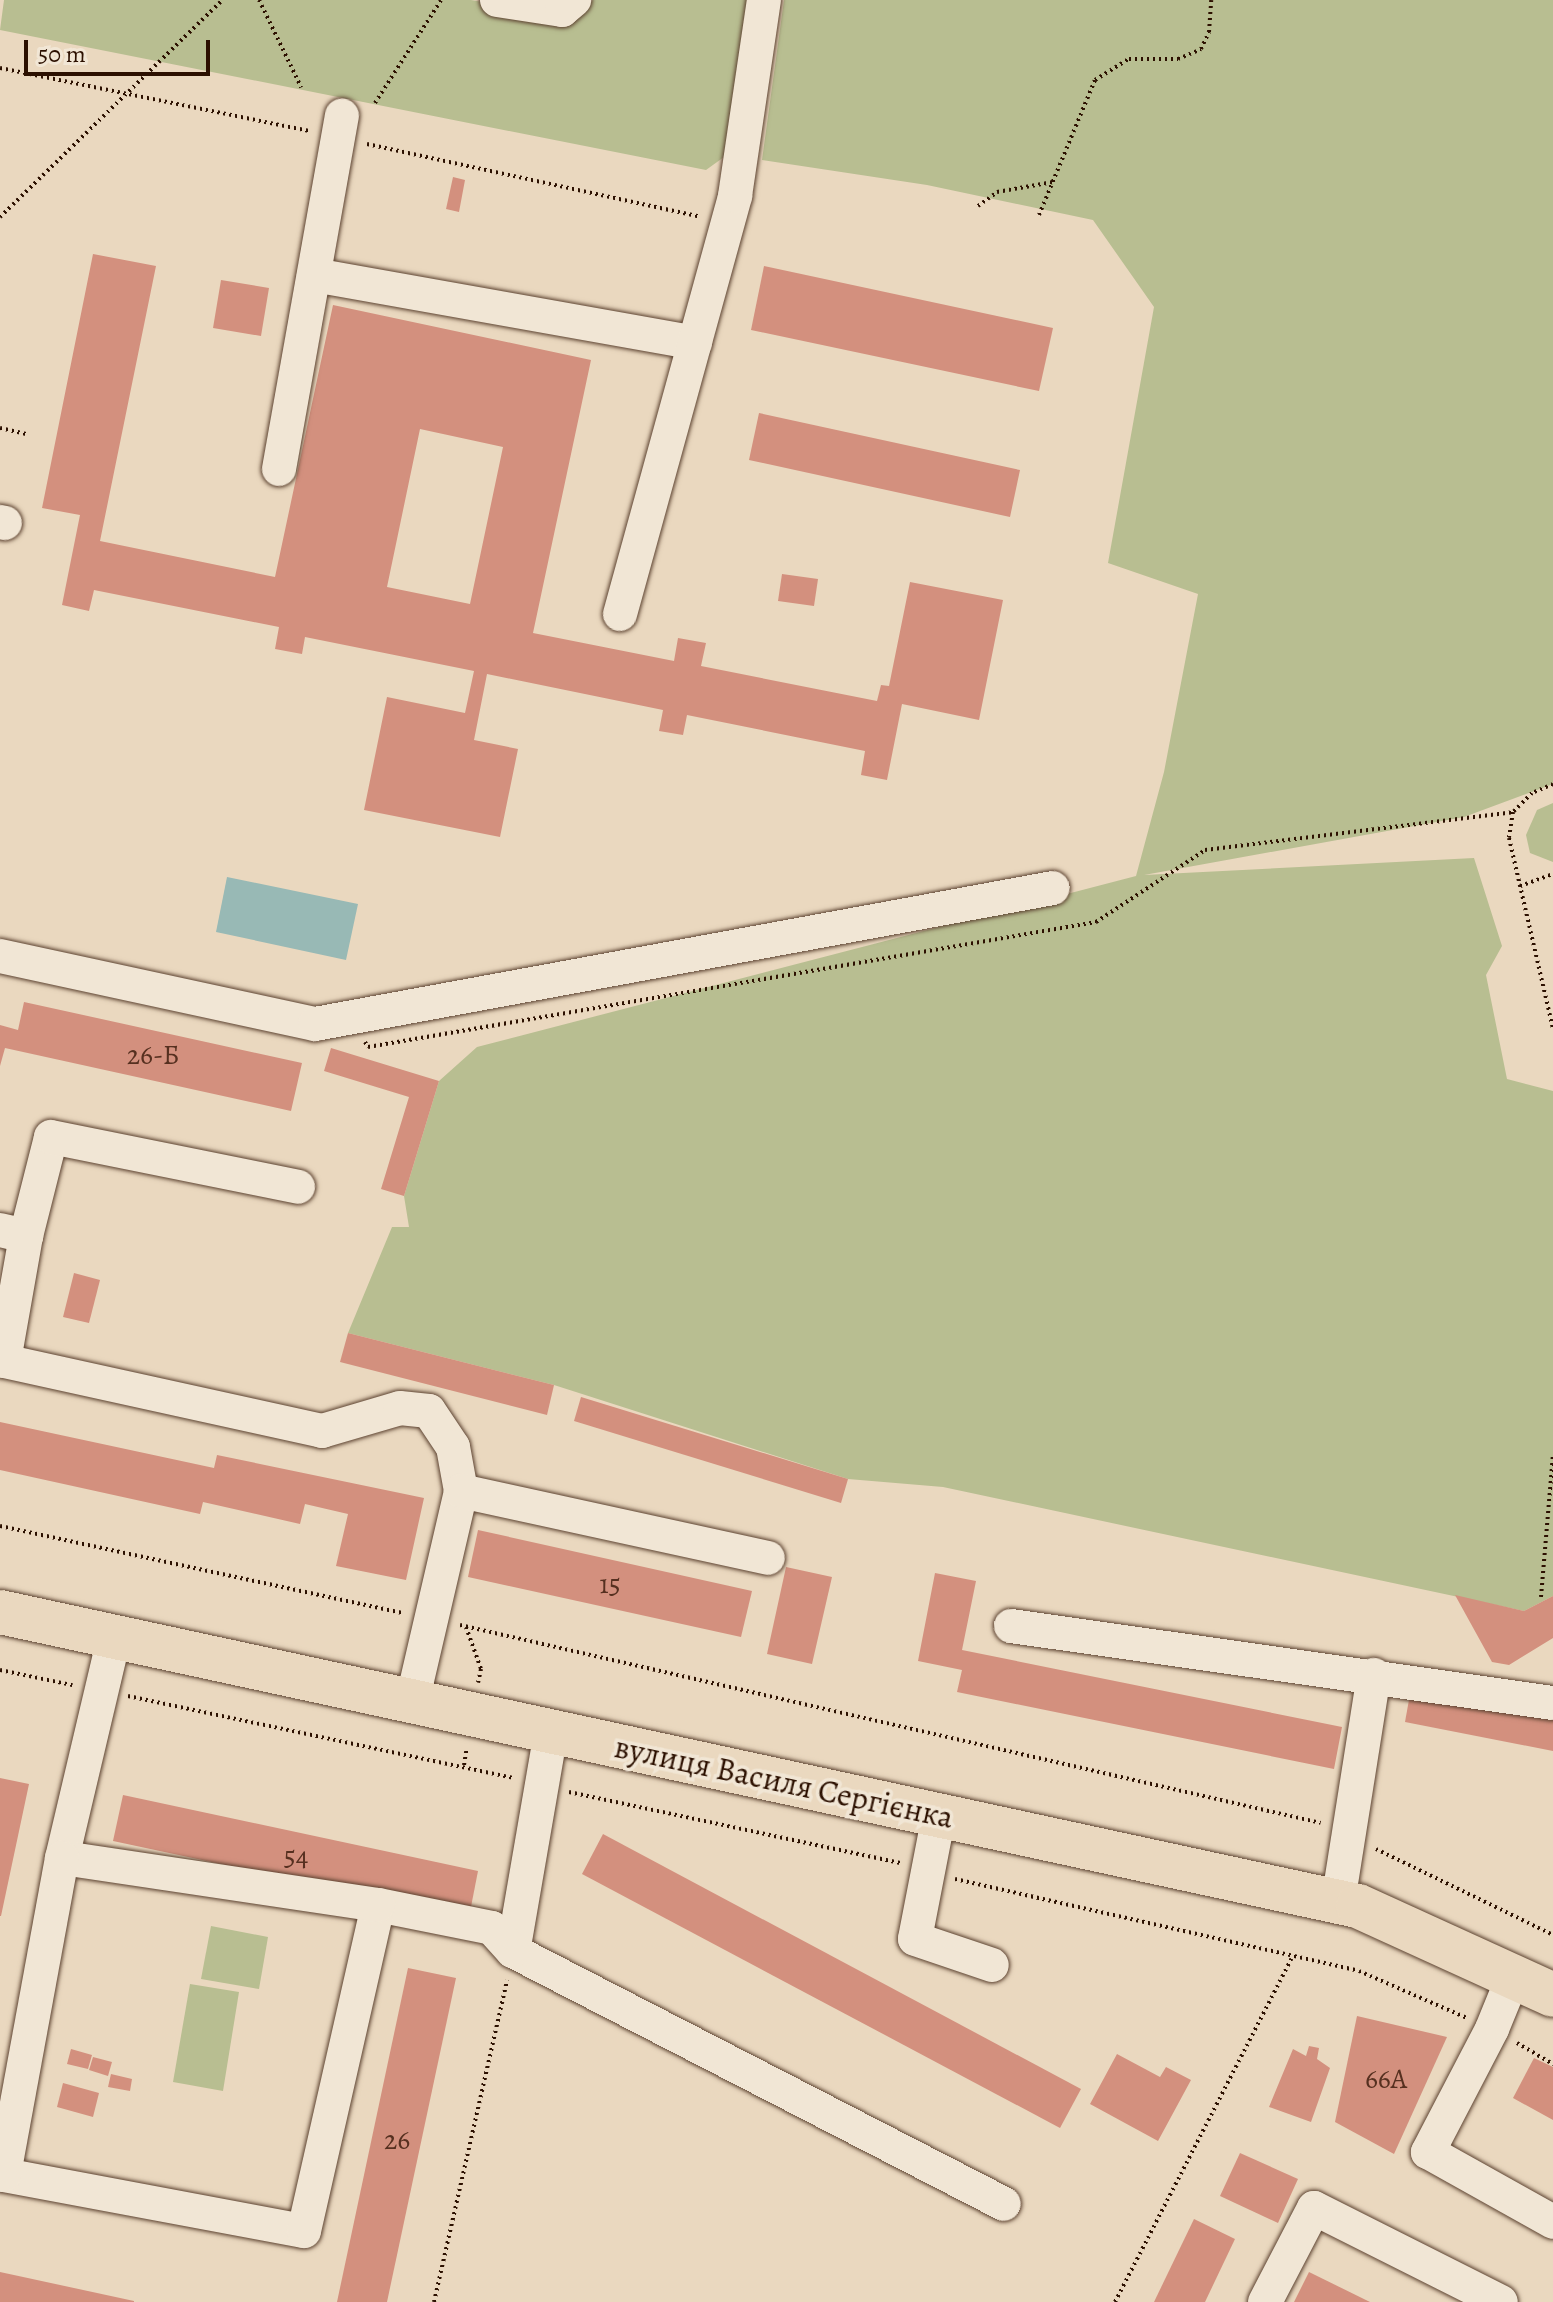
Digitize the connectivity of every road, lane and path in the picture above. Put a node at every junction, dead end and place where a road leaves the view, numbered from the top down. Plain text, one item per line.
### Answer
1 (222, 0) edge
2 (259, 0) edge
3 (441, 0) edge
4 (497, 0) edge
5 (574, 0) edge
6 (764, 0) edge
7 (1211, 0) edge
8 (301, 87) dead end
9 (375, 103) dead end
10 (342, 116) dead end
11 (1053, 182) junction
12 (978, 206) dead end
13 (1039, 215) dead end
14 (0, 217) edge
15 (314, 275) junction
16 (695, 343) junction
17 (0, 428) edge
18 (27, 434) dead end
19 (279, 469) dead end
20 (620, 614) dead end
21 (1553, 784) edge
22 (1513, 812) junction
23 (1553, 874) edge
24 (1520, 886) junction
25 (1053, 888) dead end
26 (0, 956) edge
27 (351, 1016) junction
28 (1553, 1029) edge
29 (298, 1187) dead end
30 (13, 1233) edge
31 (1553, 1454) edge
32 (461, 1491) junction
33 (0, 1526) edge
34 (768, 1558) dead end
35 (1541, 1597) dead end
36 (0, 1612) edge
37 (431, 1619) junction
38 (1011, 1626) dead end
39 (114, 1638) junction
40 (0, 1670) edge
41 (1374, 1675) junction
42 (102, 1691) junction
43 (412, 1702) junction
44 (1553, 1703) edge
45 (551, 1732) junction
46 (542, 1785) junction
47 (939, 1815) junction
48 (1348, 1835) junction
49 (62, 1858) junction
50 (926, 1869) junction
51 (1338, 1902) junction
52 (378, 1905) junction
53 (1553, 1935) edge
54 (513, 1951) junction
55 (1292, 1958) junction
56 (992, 1965) dead end
57 (1514, 1975) junction
58 (1553, 1995) edge
59 (1492, 2029) junction
60 (1553, 2064) edge
61 (2, 2175) edge
62 (1004, 2204) dead end
63 (1553, 2222) edge
64 (434, 2302) edge
65 (1115, 2302) edge
66 (1265, 2302) edge
67 (1501, 2302) edge

1 - 14 path
2 - 8 path
3 - 9 path
4 - 5 lane
6 - 16 lane
7 - 11 path
10 - 15 lane
11 - 12 path
11 - 13 path
15 - 16 lane
15 - 19 lane
16 - 20 lane
17 - 18 path
21 - 22 path
22 - 24 path
22 - 27 path
23 - 24 path
24 - 28 path
25 - 27 lane
26 - 27 lane
29 - 30 lane
30 - 32 lane
31 - 35 path
32 - 34 lane
32 - 37 lane
33 - 37 path
36 - 39 main road, вулиця Василя Сергієнка
37 - 43 lane
37 - 48 path
38 - 41 lane
39 - 42 lane
39 - 43 main road, вулиця Василя Сергієнка
40 - 42 path
41 - 44 lane
41 - 48 lane
42 - 46 path
42 - 49 lane
43 - 45 main road, вулиця Василя Сергієнка
45 - 46 lane
45 - 47 main road, вулиця Василя Сергієнка
46 - 50 path
46 - 54 lane
47 - 50 lane
47 - 51 main road, вулиця Василя Сергієнка
48 - 51 lane
48 - 53 path
49 - 52 lane
49 - 61 lane
50 - 55 path
50 - 56 lane
51 - 57 main road, вулиця Василя Сергієнка
52 - 54 lane
52 - 61 lane
54 - 62 lane
54 - 64 path
55 - 59 path
55 - 65 path
57 - 58 main road, вулиця Василя Сергієнка
57 - 59 lane
59 - 60 path
59 - 63 lane
66 - 67 lane

